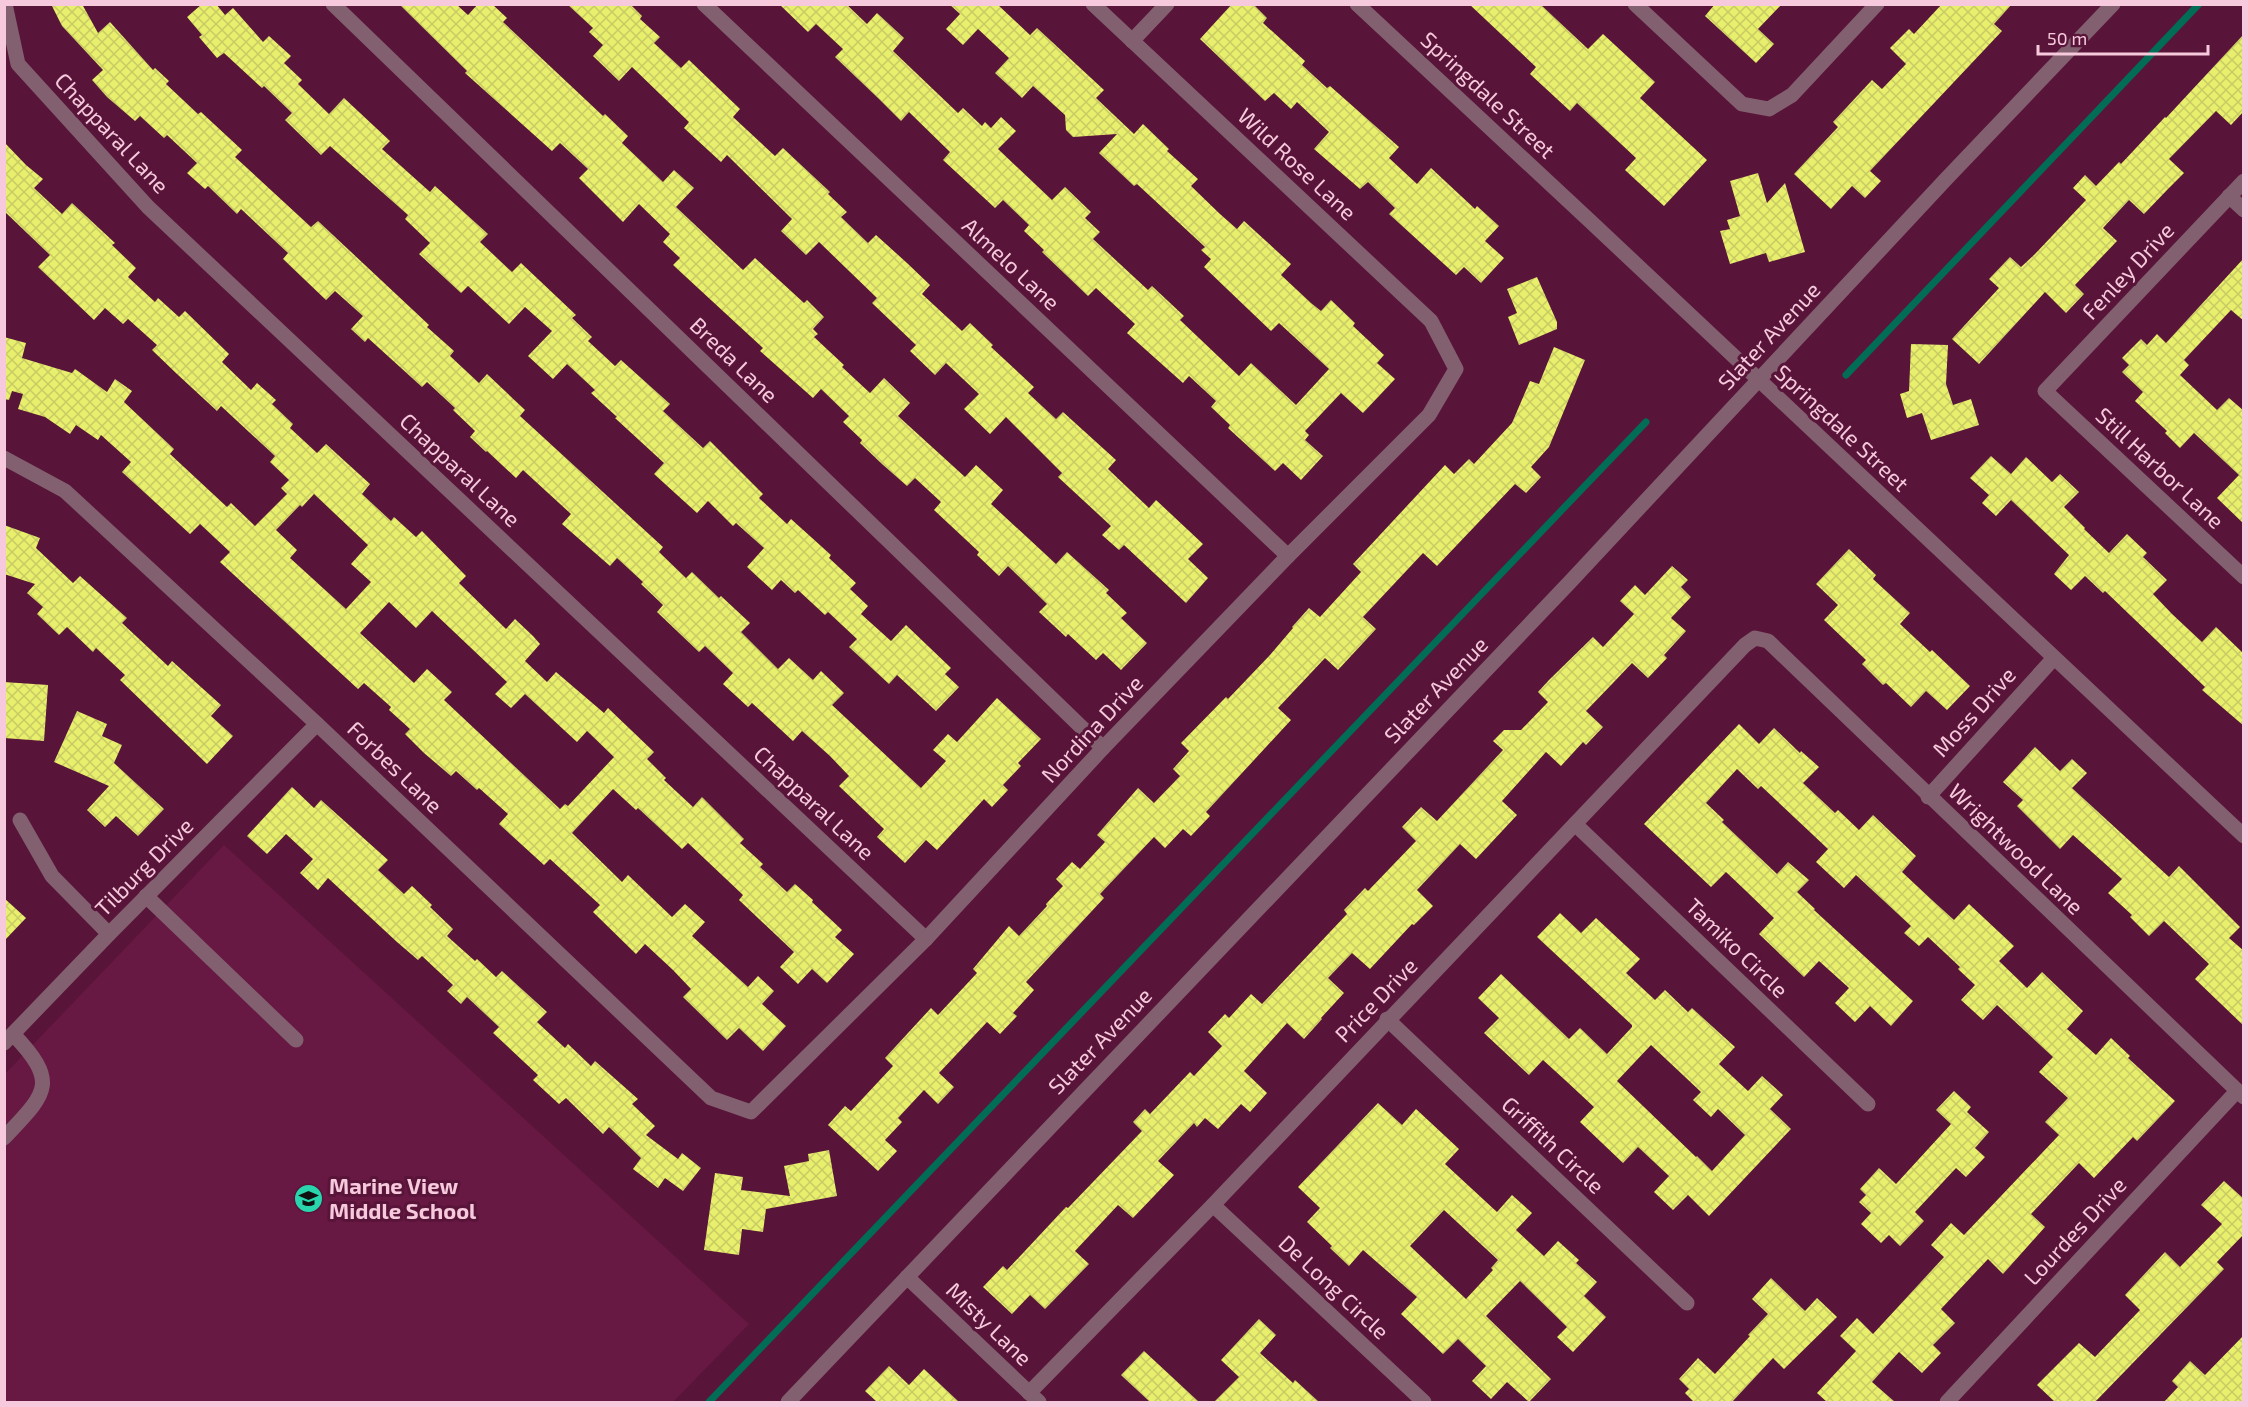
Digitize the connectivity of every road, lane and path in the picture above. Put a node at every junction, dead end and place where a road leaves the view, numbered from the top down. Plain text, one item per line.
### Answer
1 (5, 4) edge
2 (333, 4) edge
3 (704, 4) edge
4 (1093, 4) edge
5 (1167, 4) edge
6 (1357, 4) edge
7 (1635, 4) edge
8 (1877, 4) edge
9 (2114, 4) edge
10 (1132, 41) junction
11 (2244, 181) edge
12 (2229, 196) junction
13 (2244, 210) edge
14 (1456, 369) joint
15 (1758, 381) junction
16 (2045, 391) joint
17 (4, 458) edge
18 (1288, 556) junction
19 (2244, 577) edge
20 (1755, 638) joint
21 (2054, 658) junction
22 (317, 724) junction
23 (1103, 748) junction
24 (1928, 797) junction
25 (20, 820) dead end
26 (1575, 824) junction
27 (2244, 836) edge
28 (146, 896) junction
29 (109, 934) junction
30 (926, 939) junction
31 (1387, 1019) junction
32 (9, 1039) edge
33 (296, 1040) dead end
34 (2240, 1094) edge
35 (1868, 1104) dead end
36 (751, 1112) joint
37 (4, 1138) edge
38 (1213, 1205) junction
39 (907, 1277) junction
40 (1687, 1303) dead end
41 (1034, 1398) edge
42 (788, 1402) edge
43 (1424, 1402) edge
44 (1947, 1402) edge

1 - 30 street, Chapparal Lane
2 - 23 street, Breda Lane
3 - 18 street, Almelo Lane
4 - 10 street, Wild Rose Lane
5 - 10 street
6 - 15 street, Springdale Street
7 - 8 street
9 - 15 street, Slater Avenue
10 - 14 street, Wild Rose Lane
11 - 12 street, Fenley Drive
12 - 13 street
12 - 16 street, Fenley Drive
14 - 18 street, Nordina Drive
15 - 21 street, Springdale Street
15 - 39 street, Slater Avenue
16 - 19 street, Still Harbor Lane
17 - 22 street, Forbes Lane
18 - 23 street, Nordina Drive
20 - 24 street, Wrightwood Lane
20 - 26 street, Price Drive
21 - 24 street, Moss Drive
21 - 27 street, Springdale Street
22 - 28 street, Tilburg Drive
22 - 36 street, Forbes Lane
23 - 30 street, Nordina Drive
24 - 34 street, Wrightwood Lane
25 - 29 street
26 - 31 street, Price Drive
26 - 35 street, Tamiko Circle
28 - 29 street, Tilburg Drive
28 - 33 street
29 - 32 street, Tilburg Drive
30 - 36 street, Nordina Drive
31 - 38 street, Price Drive
31 - 40 street, Griffith Circle
32 - 37 street
34 - 44 street, Lourdes Drive
38 - 41 street, Price Drive
38 - 43 street, De Long Circle
39 - 41 street, Misty Lane
39 - 42 street, Slater Avenue

